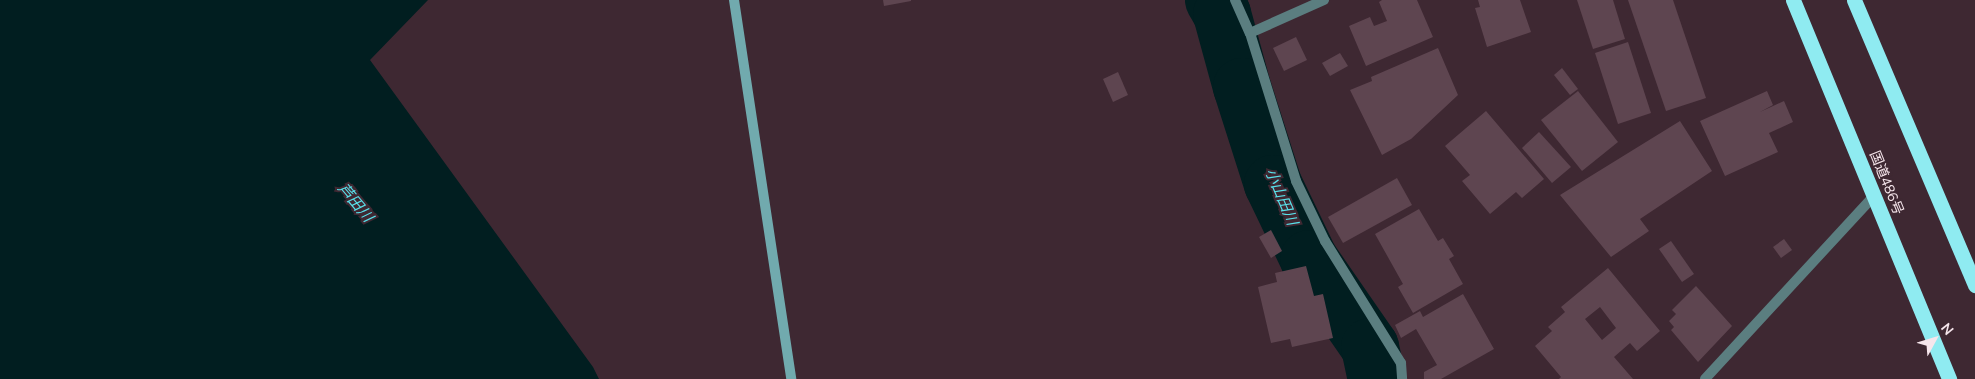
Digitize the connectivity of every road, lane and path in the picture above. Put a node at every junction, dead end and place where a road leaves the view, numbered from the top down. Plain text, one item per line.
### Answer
1 (734, 0) edge
2 (1235, 0) edge
3 (1324, 0) edge
4 (1793, 0) edge
5 (1854, 0) edge
6 (1250, 32) junction
7 (1874, 196) junction
8 (1975, 285) edge
9 (791, 379) edge
10 (1402, 379) edge
11 (1705, 379) edge
12 (1949, 379) edge

1 - 9 street
2 - 6 street
3 - 6 street
4 - 7 highway, 国道486号
5 - 8 highway
6 - 10 street
7 - 11 street
7 - 12 highway, 国道486号

